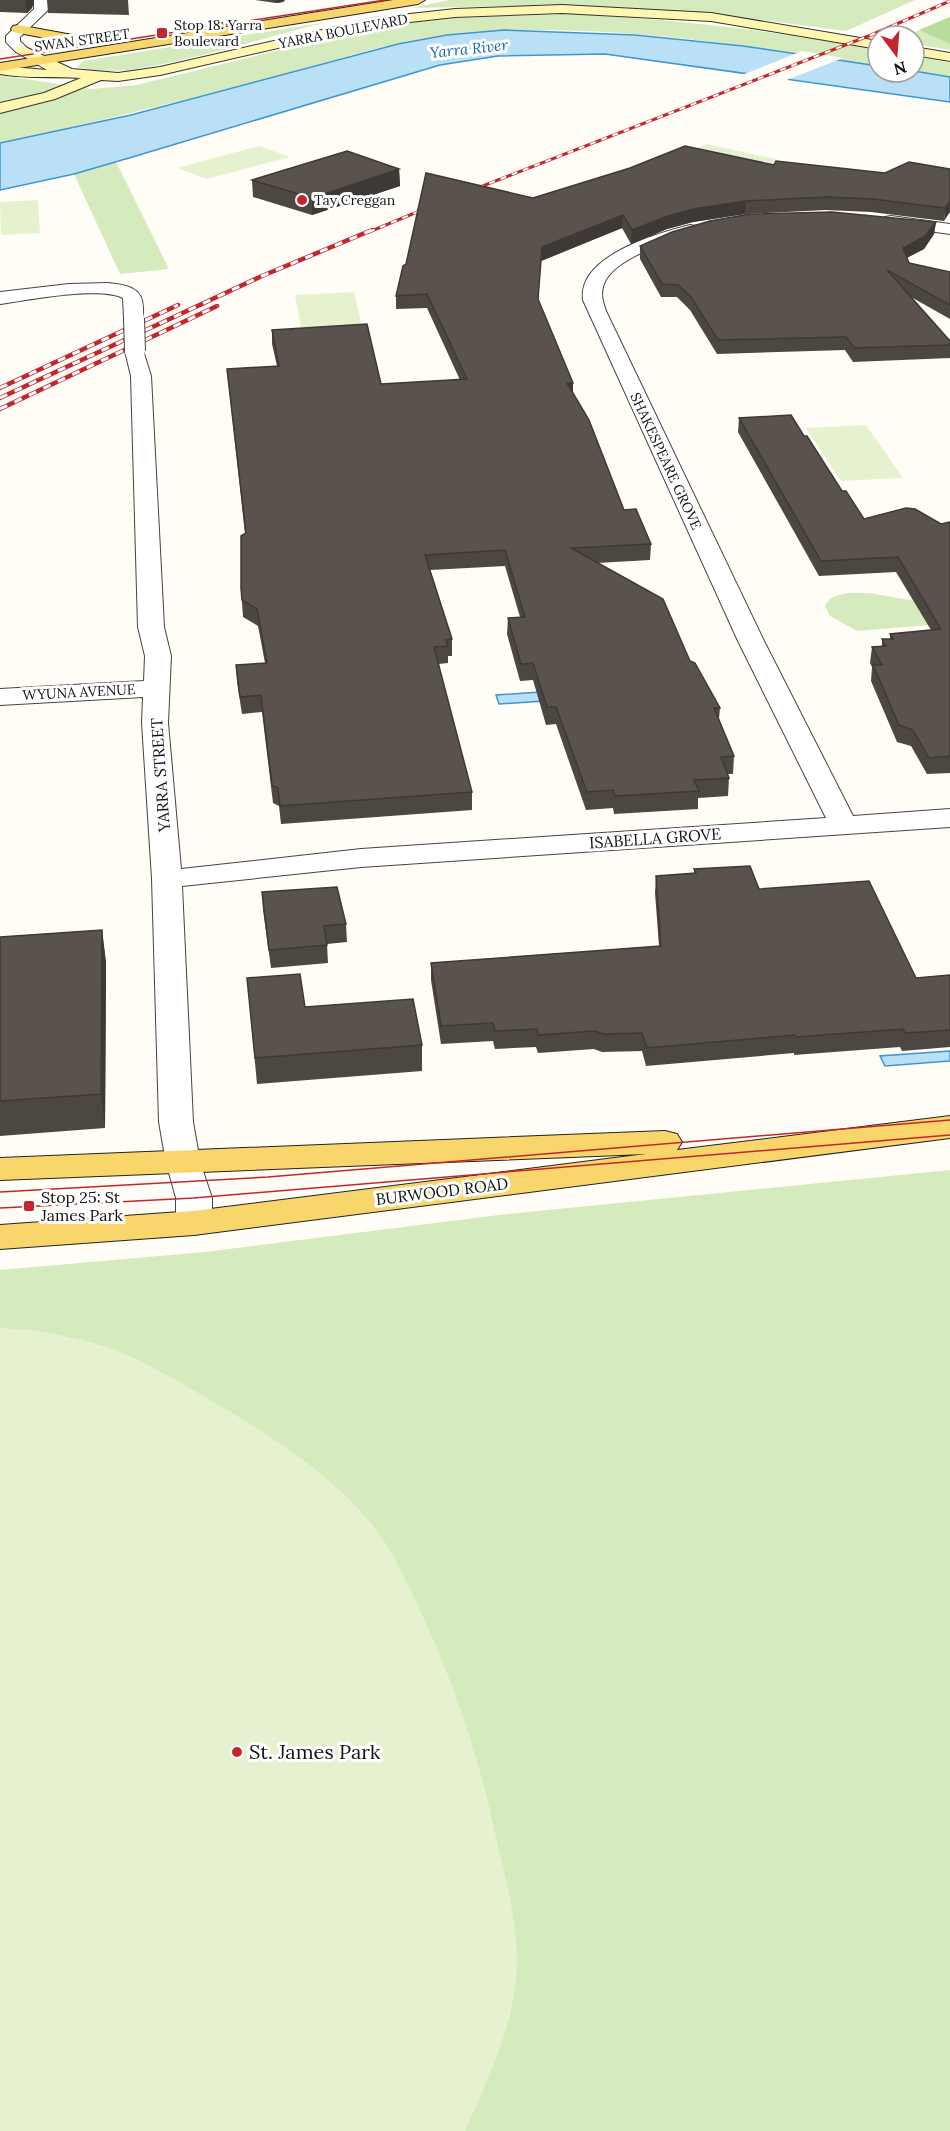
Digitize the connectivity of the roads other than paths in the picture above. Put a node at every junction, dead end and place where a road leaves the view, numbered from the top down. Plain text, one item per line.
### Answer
1 (42, 0) edge
2 (357, 0) edge
3 (418, 0) edge
4 (173, 26) dead end
5 (18, 29) junction
6 (866, 43) edge
7 (21, 48) junction
8 (0, 51) edge
9 (926, 53) edge
10 (950, 57) edge
11 (44, 61) junction
12 (0, 68) edge
13 (79, 75) junction
14 (97, 76) junction
15 (0, 108) edge
16 (872, 220) edge
17 (714, 226) edge
18 (950, 229) edge
19 (0, 298) edge
20 (158, 688) junction
21 (0, 697) edge
22 (950, 818) edge
23 (844, 826) junction
24 (167, 870) junction
25 (950, 1127) edge
26 (883, 1134) junction
27 (183, 1162) junction
28 (0, 1169) edge
29 (194, 1223) junction
30 (0, 1238) edge

1 - 5 street
2 - 4 main road
3 - 11 main road, SWAN STREET
5 - 7 street
5 - 7 main road, SWAN STREET
6 - 14 main road, YARRA BOULEVARD
7 - 8 main road, SWAN STREET
7 - 11 main road, YARRA BOULEVARD
9 - 10 main road
11 - 12 main road, SWAN STREET
11 - 13 main road, YARRA BOULEVARD
12 - 13 main road
13 - 14 main road, YARRA BOULEVARD
14 - 15 main road, YARRA BOULEVARD
16 - 18 street
17 - 23 street, SHAKESPEARE GROVE
19 - 20 street, YARRA STREET, bridge
20 - 21 street, WYUNA AVENUE
20 - 24 street, YARRA STREET
22 - 23 street, ISABELLA GROVE
23 - 24 street, ISABELLA GROVE
24 - 27 street, YARRA STREET
25 - 26 main road, BURWOOD ROAD
26 - 27 main road, BURWOOD ROAD
26 - 29 main road, BURWOOD ROAD
27 - 28 main road, BURWOOD ROAD
27 - 29 street, YARRA STREET
29 - 30 main road, BURWOOD ROAD

